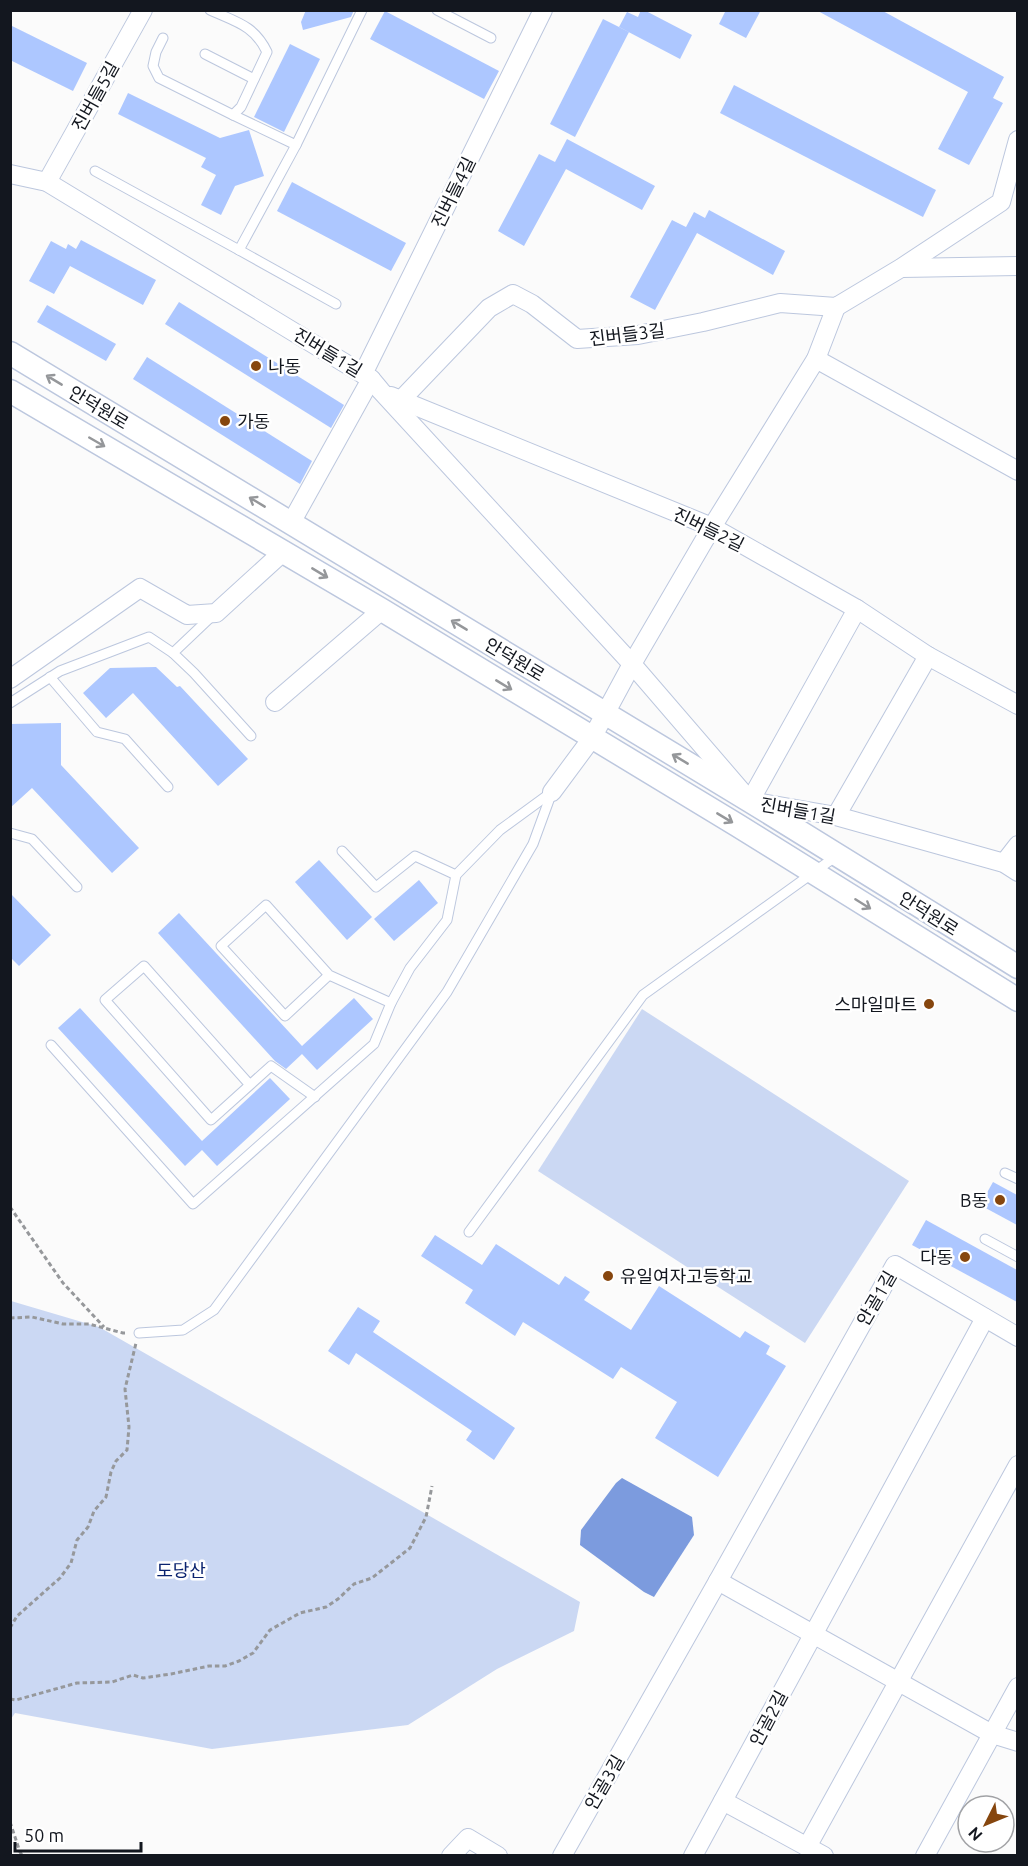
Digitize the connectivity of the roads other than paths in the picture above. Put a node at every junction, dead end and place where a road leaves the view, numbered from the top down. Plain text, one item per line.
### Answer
1 (143, 10) edge
2 (210, 10) edge
3 (363, 10) edge
4 (437, 10) edge
5 (543, 10) edge
6 (163, 38) dead end
7 (490, 38) dead end
8 (205, 54) dead end
9 (254, 79) junction
10 (233, 115) junction
11 (1017, 140) edge
12 (296, 146) junction
13 (95, 171) dead end
14 (10, 174) edge
15 (47, 182) junction
16 (239, 250) junction
17 (1017, 266) edge
18 (901, 268) junction
19 (336, 304) dead end
20 (836, 307) junction
21 (10, 353) edge
22 (816, 358) junction
23 (372, 381) junction
24 (10, 391) edge
25 (401, 400) junction
26 (1017, 471) edge
27 (291, 523) junction
28 (712, 527) junction
29 (284, 551) junction
30 (857, 609) junction
31 (382, 610) junction
32 (216, 613) junction
33 (173, 653) junction
34 (928, 656) junction
35 (632, 664) junction
36 (50, 677) junction
37 (10, 679) edge
38 (274, 702) dead end
39 (10, 703) edge
40 (1017, 705) edge
41 (604, 713) junction
42 (251, 736) dead end
43 (592, 738) junction
44 (168, 787) dead end
45 (552, 792) junction
46 (750, 801) junction
47 (836, 816) junction
48 (10, 833) edge
49 (1017, 845) edge
50 (342, 851) dead end
51 (837, 855) junction
52 (1011, 867) edge
53 (813, 873) junction
54 (456, 875) junction
55 (77, 887) dead end
56 (1017, 967) edge
57 (329, 975) junction
58 (1017, 1000) edge
59 (391, 1003) junction
60 (51, 1045) dead end
61 (250, 1085) junction
62 (315, 1097) junction
63 (1005, 1173) dead end
64 (1017, 1179) edge
65 (469, 1232) dead end
66 (985, 1239) dead end
67 (1017, 1257) edge
68 (985, 1318) junction
69 (139, 1333) road end
70 (1017, 1337) edge
71 (1017, 1465) edge
72 (718, 1581) junction
73 (813, 1634) junction
74 (898, 1682) junction
75 (1017, 1688) edge
76 (992, 1734) junction
77 (1017, 1742) edge
78 (723, 1801) junction
79 (807, 1847) junction
80 (928, 1851) edge
81 (451, 1856) edge
82 (498, 1856) edge
83 (562, 1856) edge
84 (693, 1856) edge
85 (824, 1856) edge

1 - 15 street, 진버들5길
2 - 9 lane
3 - 12 lane
4 - 7 lane
5 - 23 street, 진버들4길
6 - 10 lane
8 - 9 lane
9 - 10 lane
10 - 12 lane
11 - 18 street
12 - 16 lane
13 - 16 lane
14 - 15 street, 진버들1길
15 - 23 street, 진버들1길
16 - 19 lane
17 - 18 street
18 - 20 street
20 - 22 street
20 - 25 street, 진버들3길
27 -> 21 street, 안덕원로
22 - 26 street
22 - 28 street
23 - 25 street, 진버들2길
23 - 27 street, 진버들4길
23 - 35 street, 진버들1길
24 -> 29 street, 안덕원로
25 - 28 street, 진버들2길
41 -> 27 street, 안덕원로
28 - 30 street, 진버들2길
28 - 35 street
29 -> 31 street, 안덕원로
29 - 32 street
30 - 34 street, 진버들2길
30 - 46 street
31 - 38 street
31 -> 43 street, 안덕원로
32 - 33 lane
32 - 37 street
33 - 36 lane
33 - 42 lane
34 - 40 street, 진버들2길
34 - 47 street
35 - 41 street
35 - 46 street, 진버들1길
36 - 39 lane
36 - 44 lane
41 - 43 street
46 -> 41 street, 안덕원로
43 - 45 street
43 -> 53 street, 안덕원로
45 - 54 lane
45 - 69 lane
46 - 47 street, 진버들1길
46 - 51 street, 안덕원로
47 - 52 street, 진버들1길
48 - 55 lane
49 - 52 street
50 - 54 lane
51 - 53 lane
51 - 56 street, 안덕원로
53 -> 58 street, 안덕원로
53 - 65 lane
54 - 59 lane
57 - 57 lane
57 - 59 lane
59 - 62 lane
60 - 62 lane
61 - 61 lane
61 - 62 lane
63 - 64 lane
66 - 67 lane
68 - 70 street, 안골1길
68 - 72 street, 안골1길
68 - 73 street, 안골2길
71 - 74 street
72 - 73 street
72 - 83 street, 안골3길
73 - 74 street
73 - 78 street, 안골2길
74 - 76 street
74 - 79 street
75 - 76 street
76 - 77 street
76 - 80 street
78 - 79 street
78 - 84 street
79 - 85 street
81 - 82 street

